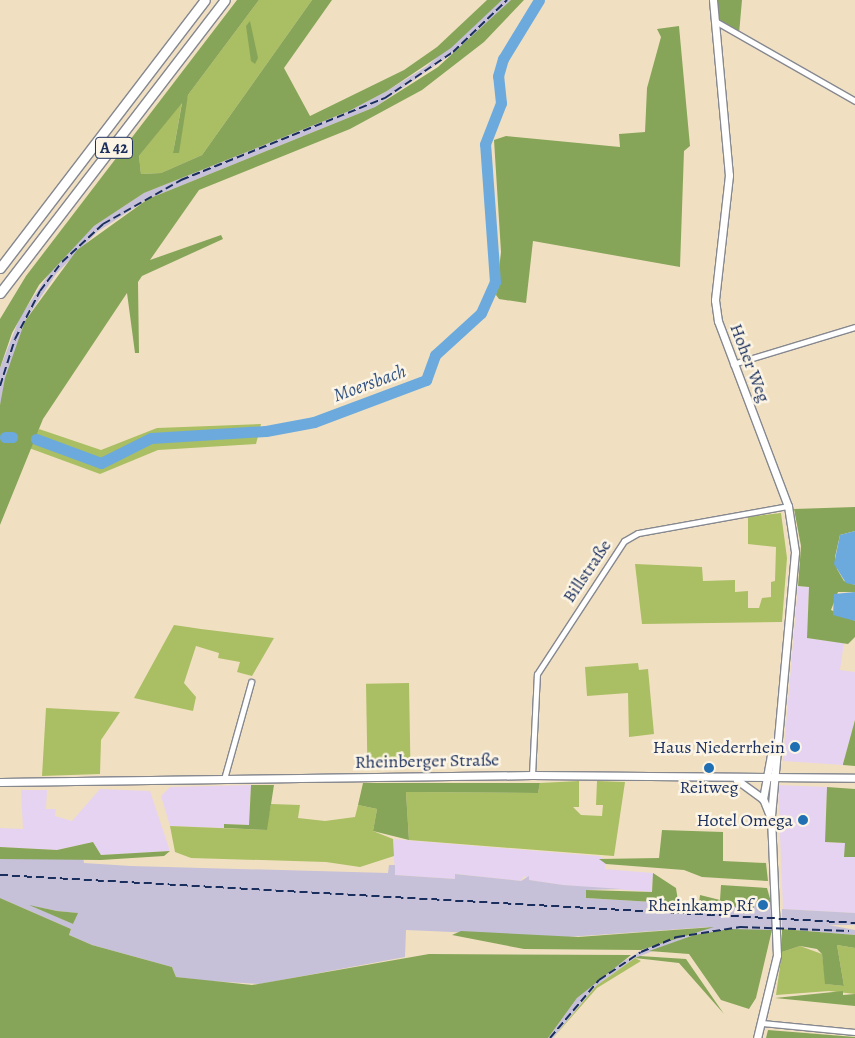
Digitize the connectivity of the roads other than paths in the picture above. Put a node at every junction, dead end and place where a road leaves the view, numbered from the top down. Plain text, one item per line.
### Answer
1 (205, 0) edge
2 (225, 0) edge
3 (713, 0) edge
4 (716, 21) junction
5 (855, 101) edge
6 (0, 268) edge
7 (0, 293) edge
8 (855, 327) edge
9 (732, 364) junction
10 (788, 506) junction
11 (251, 682) dead end
12 (776, 731) junction
13 (532, 775) junction
14 (774, 777) junction
15 (734, 778) junction
16 (764, 778) junction
17 (855, 778) edge
18 (224, 779) junction
19 (0, 782) edge
20 (763, 798) junction
21 (771, 818) junction
22 (762, 1023) junction
23 (855, 1032) edge
24 (758, 1038) edge

1 - 6 highway, A 42
2 - 7 highway, A 42
3 - 4 main road, Hoher Weg
4 - 5 street
4 - 9 main road, Hoher Weg
8 - 9 street
9 - 10 main road, Hoher Weg
10 - 12 main road, Hoher Weg
10 - 13 street, Billstraße
11 - 18 street
12 - 14 main road, Hoher Weg
12 - 16 main road, Hoher Weg
13 - 15 main road, Rheinberger Straße
13 - 18 main road, Rheinberger Straße
14 - 16 main road, Rheinberger Straße
14 - 17 main road, Rheinberger Straße
14 - 21 main road
15 - 16 main road, Rheinberger Straße
15 - 20 main road
16 - 20 main road
18 - 19 main road, Rheinberger Straße
20 - 21 main road
21 - 22 main road
22 - 23 street
22 - 24 main road

